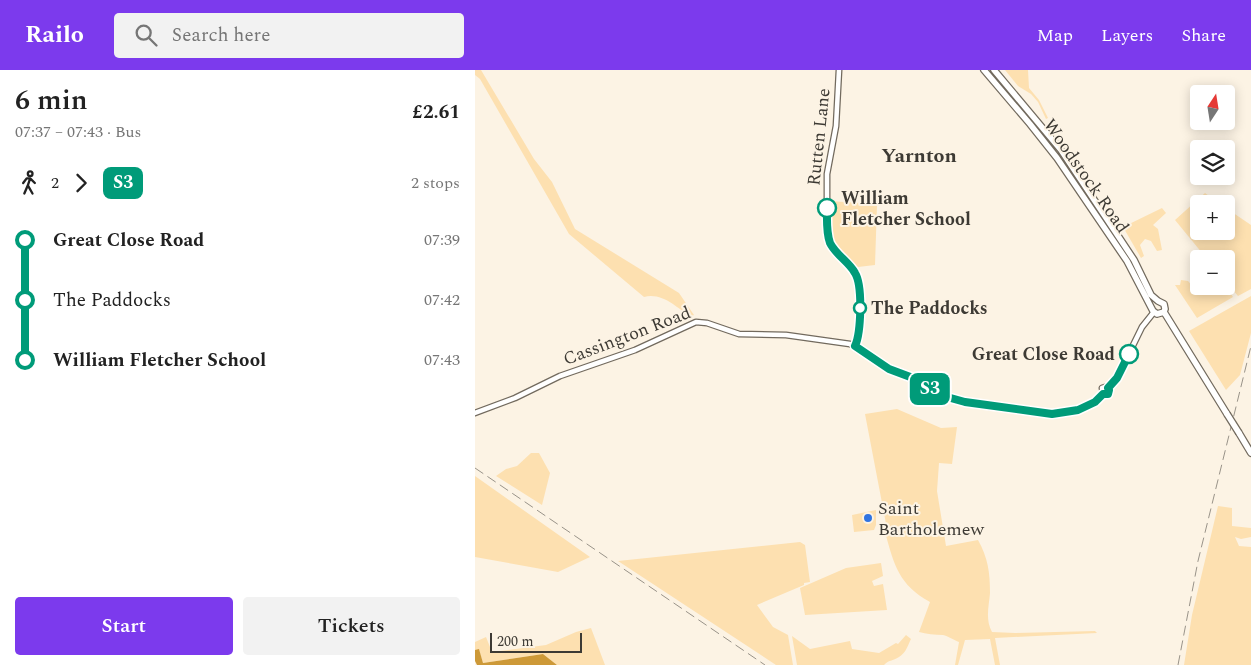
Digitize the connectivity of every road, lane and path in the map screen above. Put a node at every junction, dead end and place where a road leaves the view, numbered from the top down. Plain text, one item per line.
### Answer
1 (839, 70) edge
2 (983, 70) edge
3 (993, 70) edge
4 (1158, 301) junction
5 (1153, 310) junction
6 (1164, 312) junction
7 (855, 346) junction
8 (475, 413) edge
9 (1251, 454) edge

1 - 7 street, Rutten Lane
2 - 5 highway, Woodstock Road
3 - 4 highway, Woodstock Road
4 - 5 highway
4 - 6 highway
5 - 6 highway
5 - 7 street, Cassington Road
6 - 9 highway, bridge
7 - 8 street, Cassington Road

